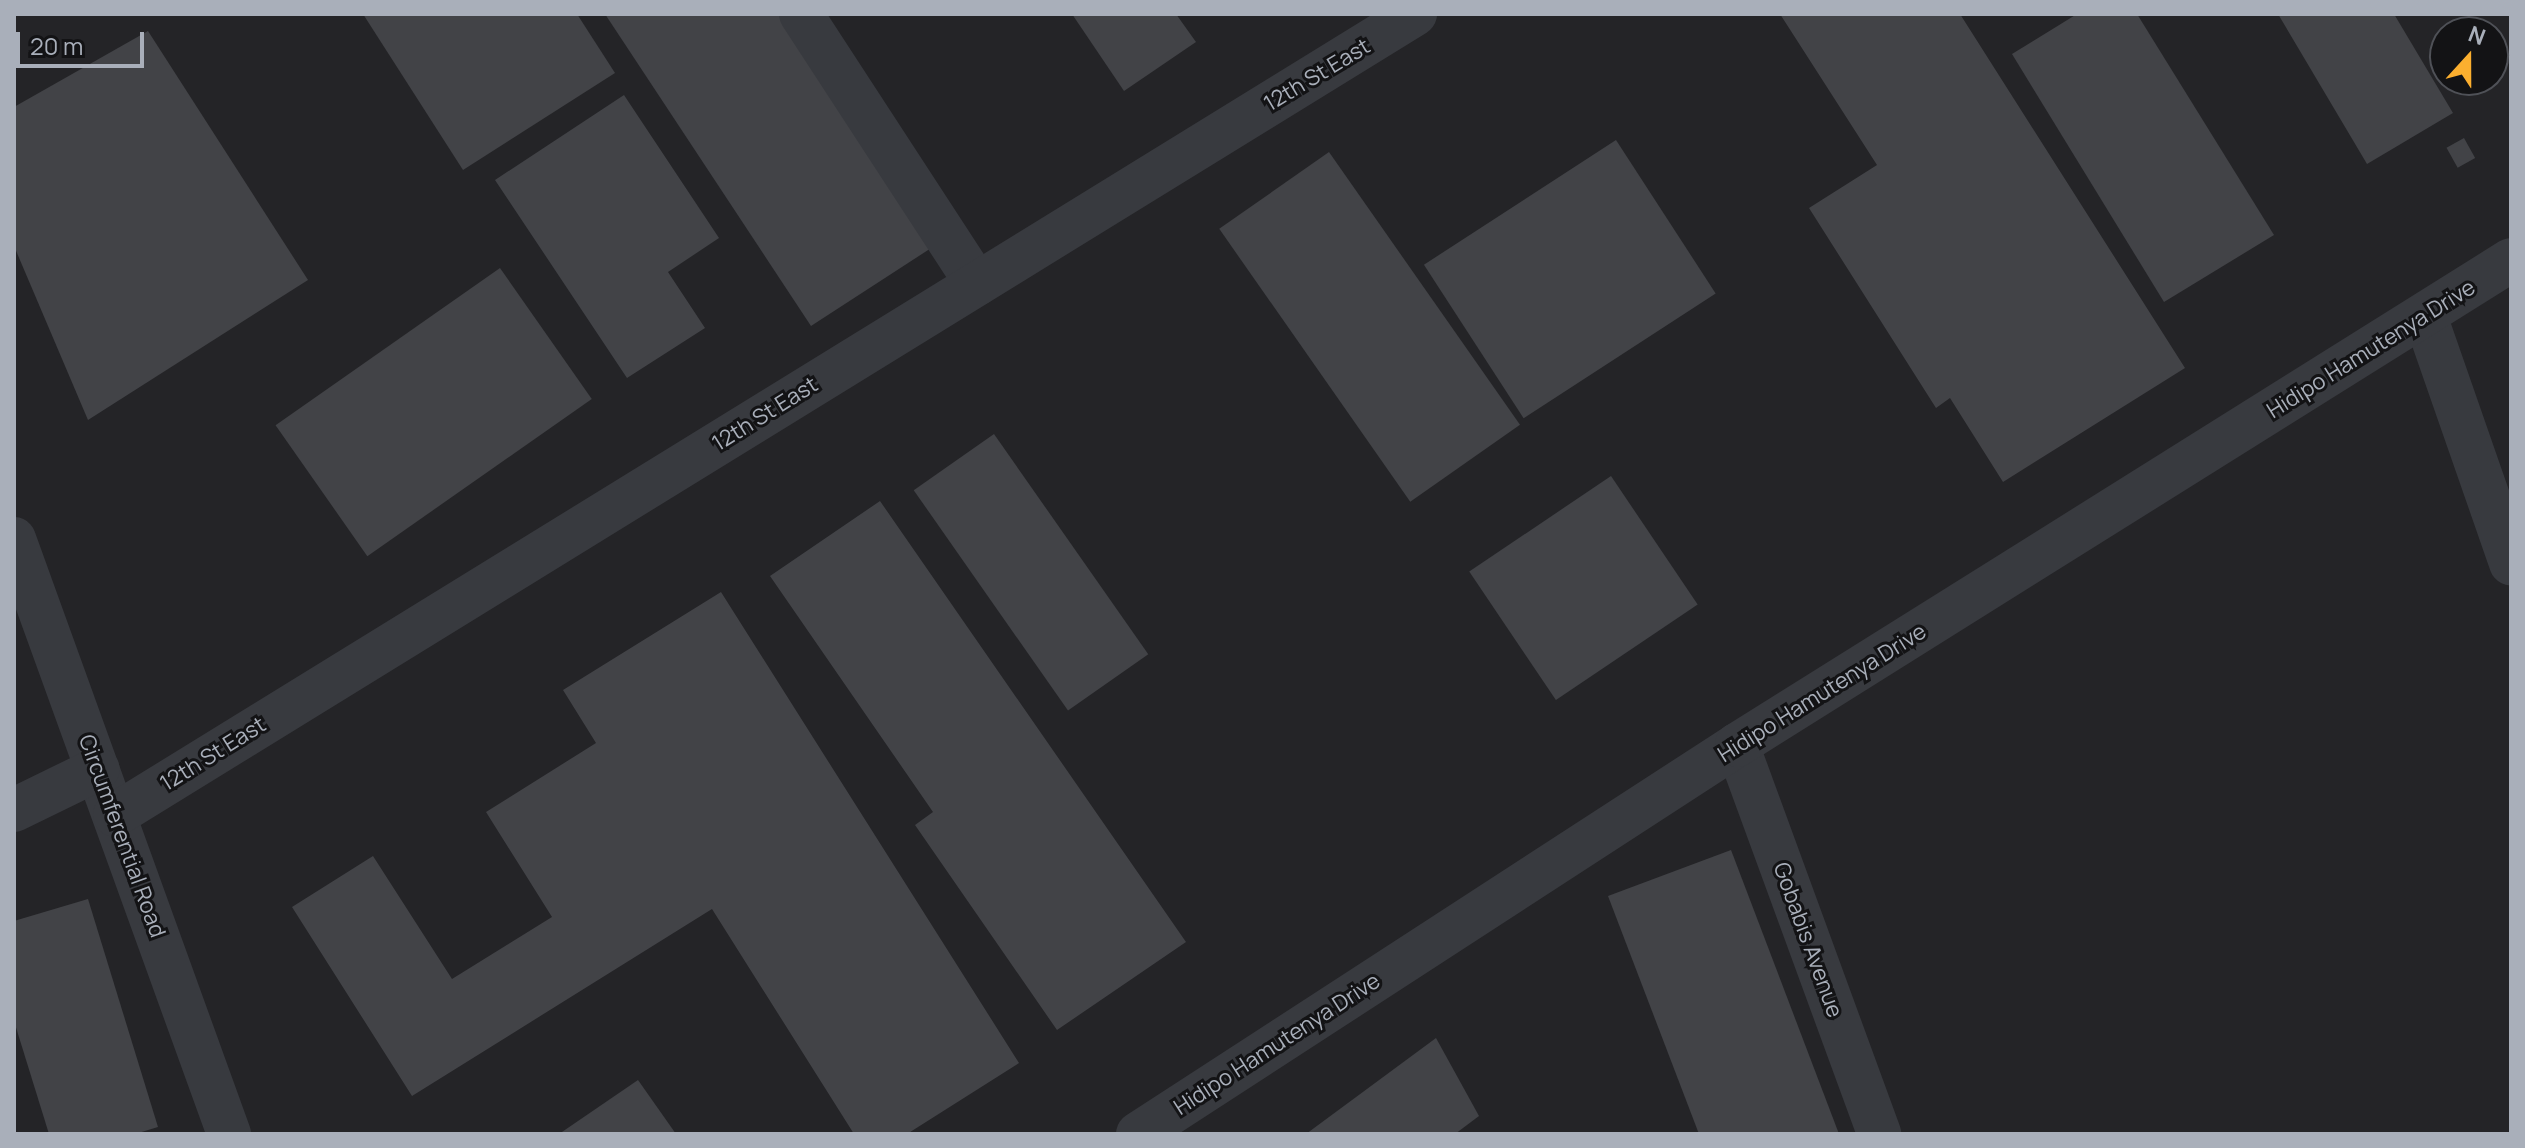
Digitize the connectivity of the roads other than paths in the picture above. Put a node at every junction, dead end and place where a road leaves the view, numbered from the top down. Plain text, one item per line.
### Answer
1 (801, 14) edge
2 (1415, 14) edge
3 (2511, 260) edge
4 (977, 284) junction
5 (2425, 316) junction
6 (14, 539) edge
7 (2511, 563) edge
8 (1737, 745) junction
9 (98, 769) junction
10 (14, 810) edge
11 (115, 815) junction
12 (229, 1134) edge
13 (1138, 1134) edge
14 (1879, 1134) edge

1 - 4 street
2 - 4 street, 12th St East
3 - 5 street, Hidipo Hamutenya Drive
4 - 11 street, 12th St East
5 - 7 street
5 - 8 street, Hidipo Hamutenya Drive
6 - 9 street, Circumferential Road
8 - 13 street, Hidipo Hamutenya Drive
8 - 14 street, Gobabis Avenue
9 - 10 street
9 - 11 street, Circumferential Road
11 - 12 street, Circumferential Road

